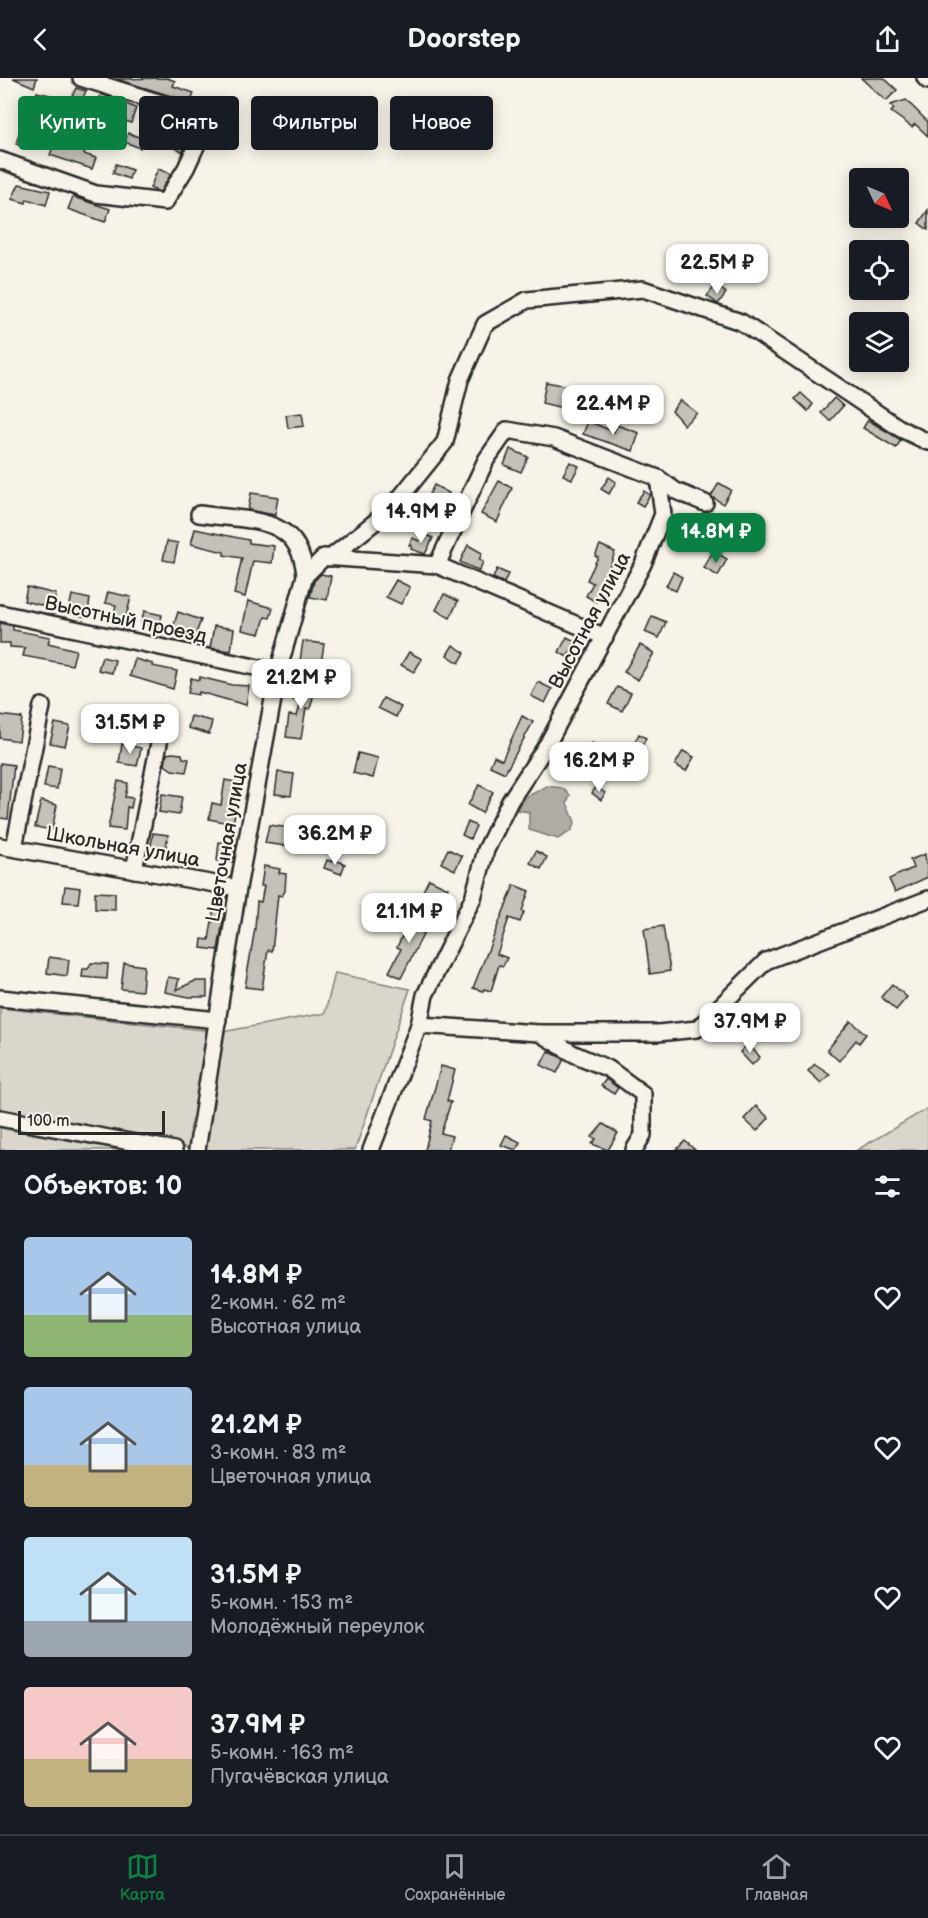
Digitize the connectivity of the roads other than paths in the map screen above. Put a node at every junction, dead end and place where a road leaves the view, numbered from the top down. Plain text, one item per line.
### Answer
1 (81, 78) edge
2 (0, 160) edge
3 (928, 442) edge
4 (658, 478) junction
5 (705, 503) dead end
6 (199, 514) dead end
7 (330, 558) junction
8 (437, 565) junction
9 (305, 576) junction
10 (0, 613) edge
11 (605, 637) junction
12 (278, 672) junction
13 (42, 706) dead end
14 (159, 743) dead end
15 (7, 847) edge
16 (134, 870) junction
17 (238, 888) junction
18 (928, 899) edge
19 (0, 998) edge
20 (218, 1020) junction
21 (419, 1025) junction
22 (539, 1033) junction
23 (0, 1118) edge
24 (174, 1150) edge
25 (197, 1150) edge
26 (371, 1150) edge
27 (634, 1150) edge

1 - 2 street
3 - 7 street
4 - 5 street
4 - 8 street
4 - 11 street, Высотная улица
6 - 9 street
7 - 8 street
7 - 9 street
8 - 11 street
9 - 12 street, Цветочная улица
10 - 12 street, Высотный проезд
11 - 21 street, Высотная улица
12 - 17 street, Цветочная улица
13 - 15 street
14 - 16 street
15 - 16 street, Школьная улица
16 - 17 street, Школьная улица
17 - 20 street, Цветочная улица
18 - 22 street
19 - 20 street
20 - 25 street, Цветочная улица
21 - 22 street
21 - 26 street, Высотная улица
22 - 27 street
23 - 24 street

